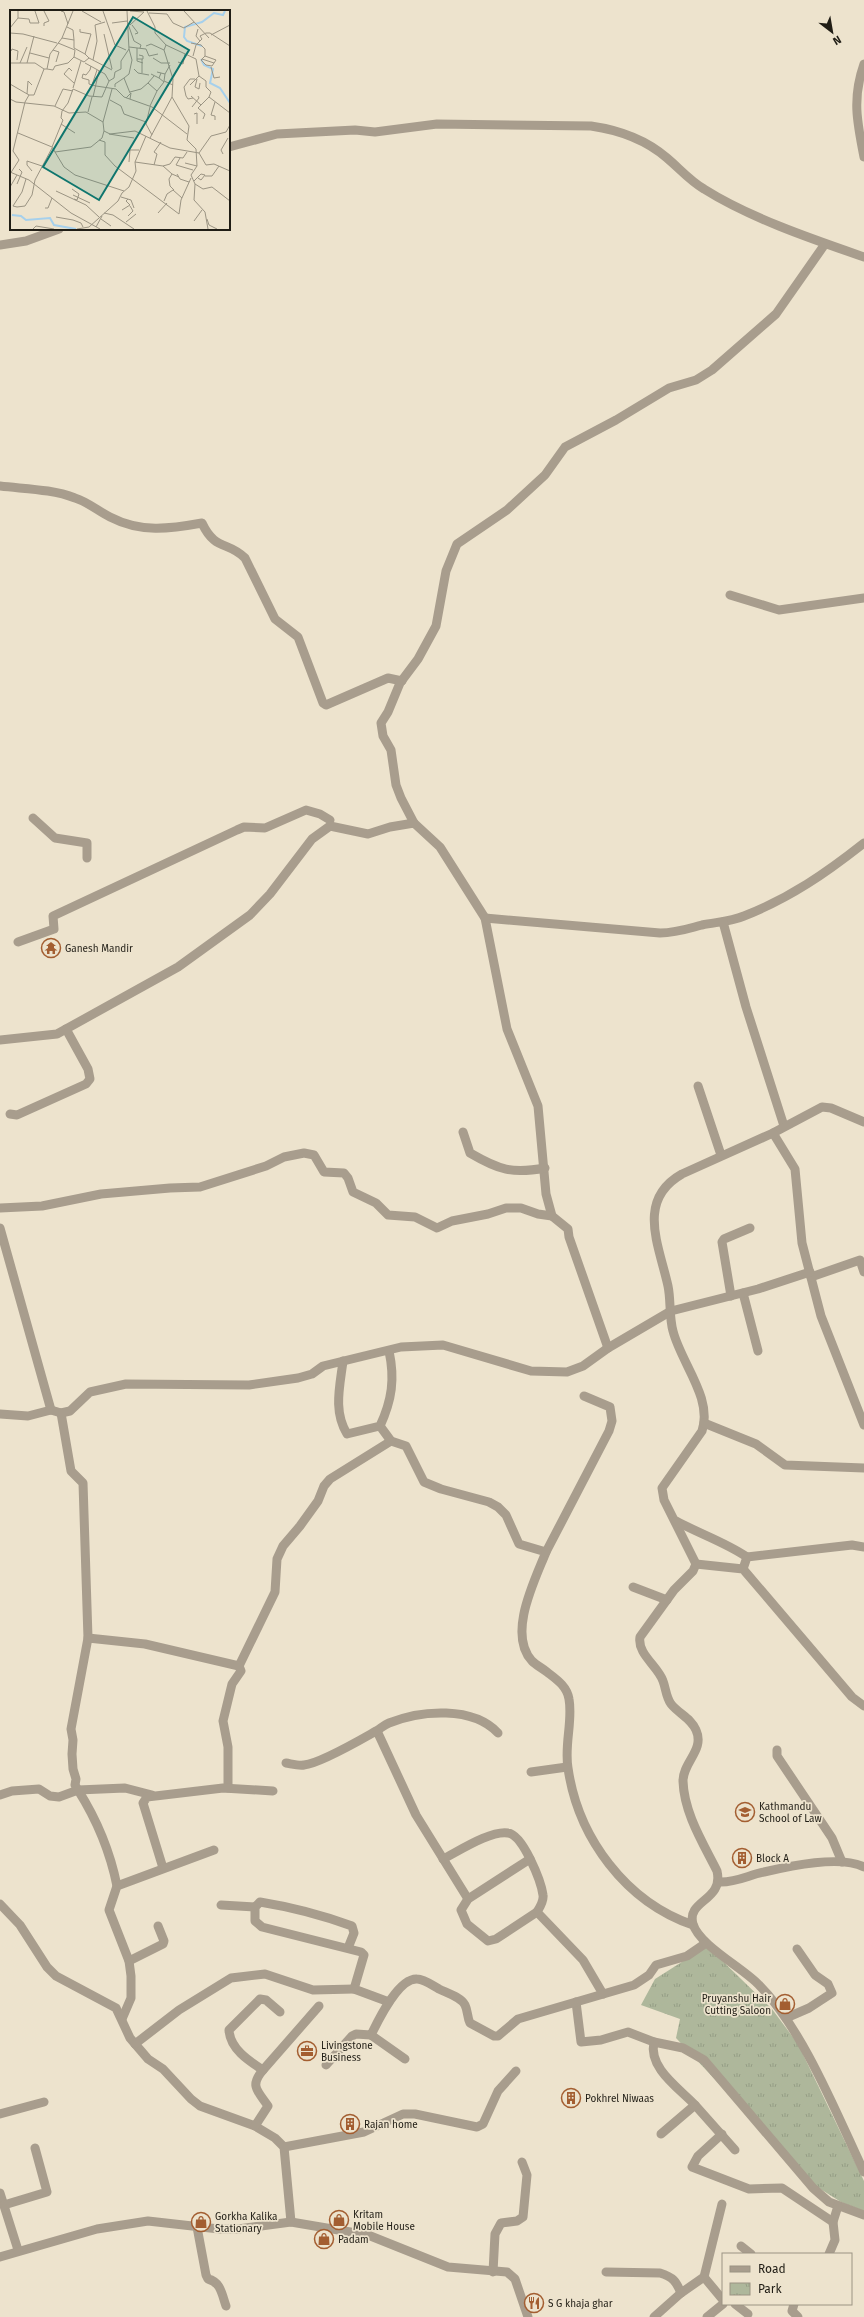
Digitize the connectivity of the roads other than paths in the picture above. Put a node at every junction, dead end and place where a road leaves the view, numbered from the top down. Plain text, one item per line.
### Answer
1 (864, 64) edge
2 (230, 147) edge
3 (864, 157) edge
4 (57, 230) edge
5 (825, 244) junction
6 (0, 245) edge
7 (864, 257) edge
8 (0, 486) edge
9 (730, 595) dead end
10 (864, 598) edge
11 (402, 681) junction
12 (33, 818) dead end
13 (330, 820) dead end
14 (414, 823) junction
15 (864, 843) edge
16 (87, 858) dead end
17 (485, 918) junction
18 (723, 922) junction
19 (18, 942) dead end
20 (66, 1029) junction
21 (0, 1040) edge
22 (698, 1086) dead end
23 (10, 1114) dead end
24 (864, 1122) edge
25 (784, 1126) junction
26 (463, 1132) dead end
27 (773, 1133) junction
28 (721, 1155) junction
29 (545, 1168) junction
30 (0, 1208) edge
31 (552, 1216) junction
32 (0, 1228) edge
33 (750, 1228) dead end
34 (862, 1259) edge
35 (864, 1272) edge
36 (810, 1274) junction
37 (743, 1293) junction
38 (731, 1296) junction
39 (671, 1311) junction
40 (608, 1348) junction
41 (389, 1351) junction
42 (758, 1351) dead end
43 (343, 1361) junction
44 (584, 1396) dead end
45 (51, 1410) junction
46 (61, 1413) junction
47 (0, 1414) edge
48 (704, 1423) junction
49 (864, 1425) edge
50 (380, 1426) junction
51 (391, 1441) junction
52 (864, 1468) edge
53 (676, 1521) junction
54 (864, 1547) edge
55 (546, 1552) junction
56 (747, 1557) junction
57 (696, 1564) junction
58 (743, 1569) junction
59 (633, 1587) dead end
60 (667, 1600) junction
61 (88, 1638) junction
62 (239, 1666) junction
63 (864, 1706) edge
64 (377, 1731) junction
65 (498, 1733) dead end
66 (777, 1750) dead end
67 (286, 1763) dead end
68 (567, 1766) junction
69 (531, 1772) dead end
70 (228, 1788) junction
71 (78, 1790) junction
72 (274, 1791) dead end
73 (0, 1794) edge
74 (152, 1795) junction
75 (214, 1850) dead end
76 (443, 1858) junction
77 (530, 1859) junction
78 (842, 1862) junction
79 (864, 1867) edge
80 (163, 1868) junction
81 (719, 1882) junction
82 (116, 1886) junction
83 (468, 1898) junction
84 (0, 1904) edge
85 (221, 1906) dead end
86 (255, 1907) junction
87 (537, 1912) junction
88 (158, 1926) dead end
89 (693, 1926) junction
90 (706, 1943) junction
91 (348, 1948) junction
92 (796, 1948) dead end
93 (129, 1961) junction
94 (354, 1989) junction
95 (603, 1994) junction
96 (389, 2002) junction
97 (576, 2002) junction
98 (319, 2006) dead end
99 (280, 2012) dead end
100 (786, 2018) junction
101 (122, 2019) junction
102 (371, 2035) junction
103 (654, 2042) junction
104 (135, 2044) junction
105 (405, 2059) dead end
106 (326, 2065) dead end
107 (263, 2070) junction
108 (516, 2071) dead end
109 (44, 2102) dead end
110 (695, 2105) junction
111 (0, 2114) edge
112 (255, 2126) junction
113 (661, 2134) dead end
114 (722, 2134) junction
115 (284, 2147) junction
116 (35, 2148) dead end
117 (735, 2150) dead end
118 (522, 2162) dead end
119 (864, 2172) edge
120 (0, 2193) edge
121 (722, 2204) dead end
122 (4, 2205) junction
123 (838, 2206) junction
124 (864, 2215) edge
125 (291, 2222) junction
126 (833, 2222) junction
127 (197, 2227) junction
128 (741, 2246) dead end
129 (18, 2250) junction
130 (750, 2253) edge
131 (829, 2253) edge
132 (0, 2257) edge
133 (493, 2272) junction
134 (606, 2272) dead end
135 (704, 2276) junction
136 (681, 2292) junction
137 (722, 2299) edge
138 (722, 2305) edge
139 (736, 2305) edge
140 (794, 2305) edge
141 (226, 2306) dead end
142 (748, 2314) dead end
143 (528, 2317) edge
144 (654, 2317) edge
145 (707, 2317) edge
146 (798, 2317) edge

1 - 3 street
2 - 5 street
4 - 6 street
5 - 7 street
5 - 11 street
8 - 11 street
9 - 10 street
11 - 14 street
12 - 16 street
13 - 19 street
14 - 17 street
14 - 20 street
15 - 18 street
17 - 18 street
17 - 29 street
18 - 25 street
20 - 21 street
20 - 23 street
22 - 28 street
24 - 25 street
25 - 27 street
26 - 29 street
27 - 28 street
27 - 36 street
28 - 39 street
29 - 31 street
30 - 31 street
31 - 40 street
32 - 45 street
33 - 38 street
34 - 35 street
34 - 36 street
36 - 37 street
36 - 49 street
37 - 38 street
37 - 42 street
38 - 39 street
39 - 40 street
39 - 48 street
40 - 41 street
41 - 43 street
41 - 50 street
43 - 46 street
43 - 50 street
44 - 55 street
45 - 46 street
45 - 47 street
46 - 61 street
48 - 52 street
48 - 53 street
50 - 51 street
51 - 55 street
51 - 62 street
53 - 56 street
53 - 57 street
54 - 56 street
55 - 68 street
56 - 58 street
57 - 58 street
57 - 60 street
58 - 63 street
59 - 60 street
60 - 81 street
61 - 62 street
61 - 71 street
62 - 70 street
64 - 65 street
64 - 67 street
64 - 76 street
66 - 78 street
68 - 69 street
68 - 89 street
70 - 72 street
70 - 74 street
71 - 73 street
71 - 74 street
71 - 82 street
74 - 80 street
75 - 80 street
76 - 77 street
76 - 83 street
77 - 83 street
77 - 87 street
78 - 79 street
78 - 81 street
80 - 82 street
81 - 89 street
82 - 93 street
83 - 87 street
84 - 101 street
85 - 86 street
86 - 91 street
86 - 91 street
87 - 95 street
88 - 93 street
89 - 90 street
90 - 95 street
90 - 100 street
91 - 94 street
92 - 100 street
93 - 101 street
94 - 96 street
94 - 104 street
95 - 97 street
96 - 97 street
96 - 102 street
97 - 103 street
98 - 107 street
99 - 107 street
100 - 119 street
101 - 104 street
102 - 105 street
102 - 106 street
103 - 110 street
103 - 123 street
104 - 112 street
107 - 112 street
108 - 115 street
109 - 111 street
110 - 113 street
110 - 114 street
112 - 115 street
114 - 117 street
114 - 126 street
115 - 125 street
116 - 122 street
118 - 133 street
120 - 122 street
121 - 135 street
122 - 129 street
123 - 124 street
123 - 126 street
125 - 127 street
125 - 133 street
126 - 131 street
127 - 129 street
127 - 141 street
128 - 130 street
129 - 132 street
133 - 143 street
134 - 136 street
135 - 136 street
135 - 137 street
136 - 144 street
138 - 145 street
139 - 142 street
140 - 146 street

